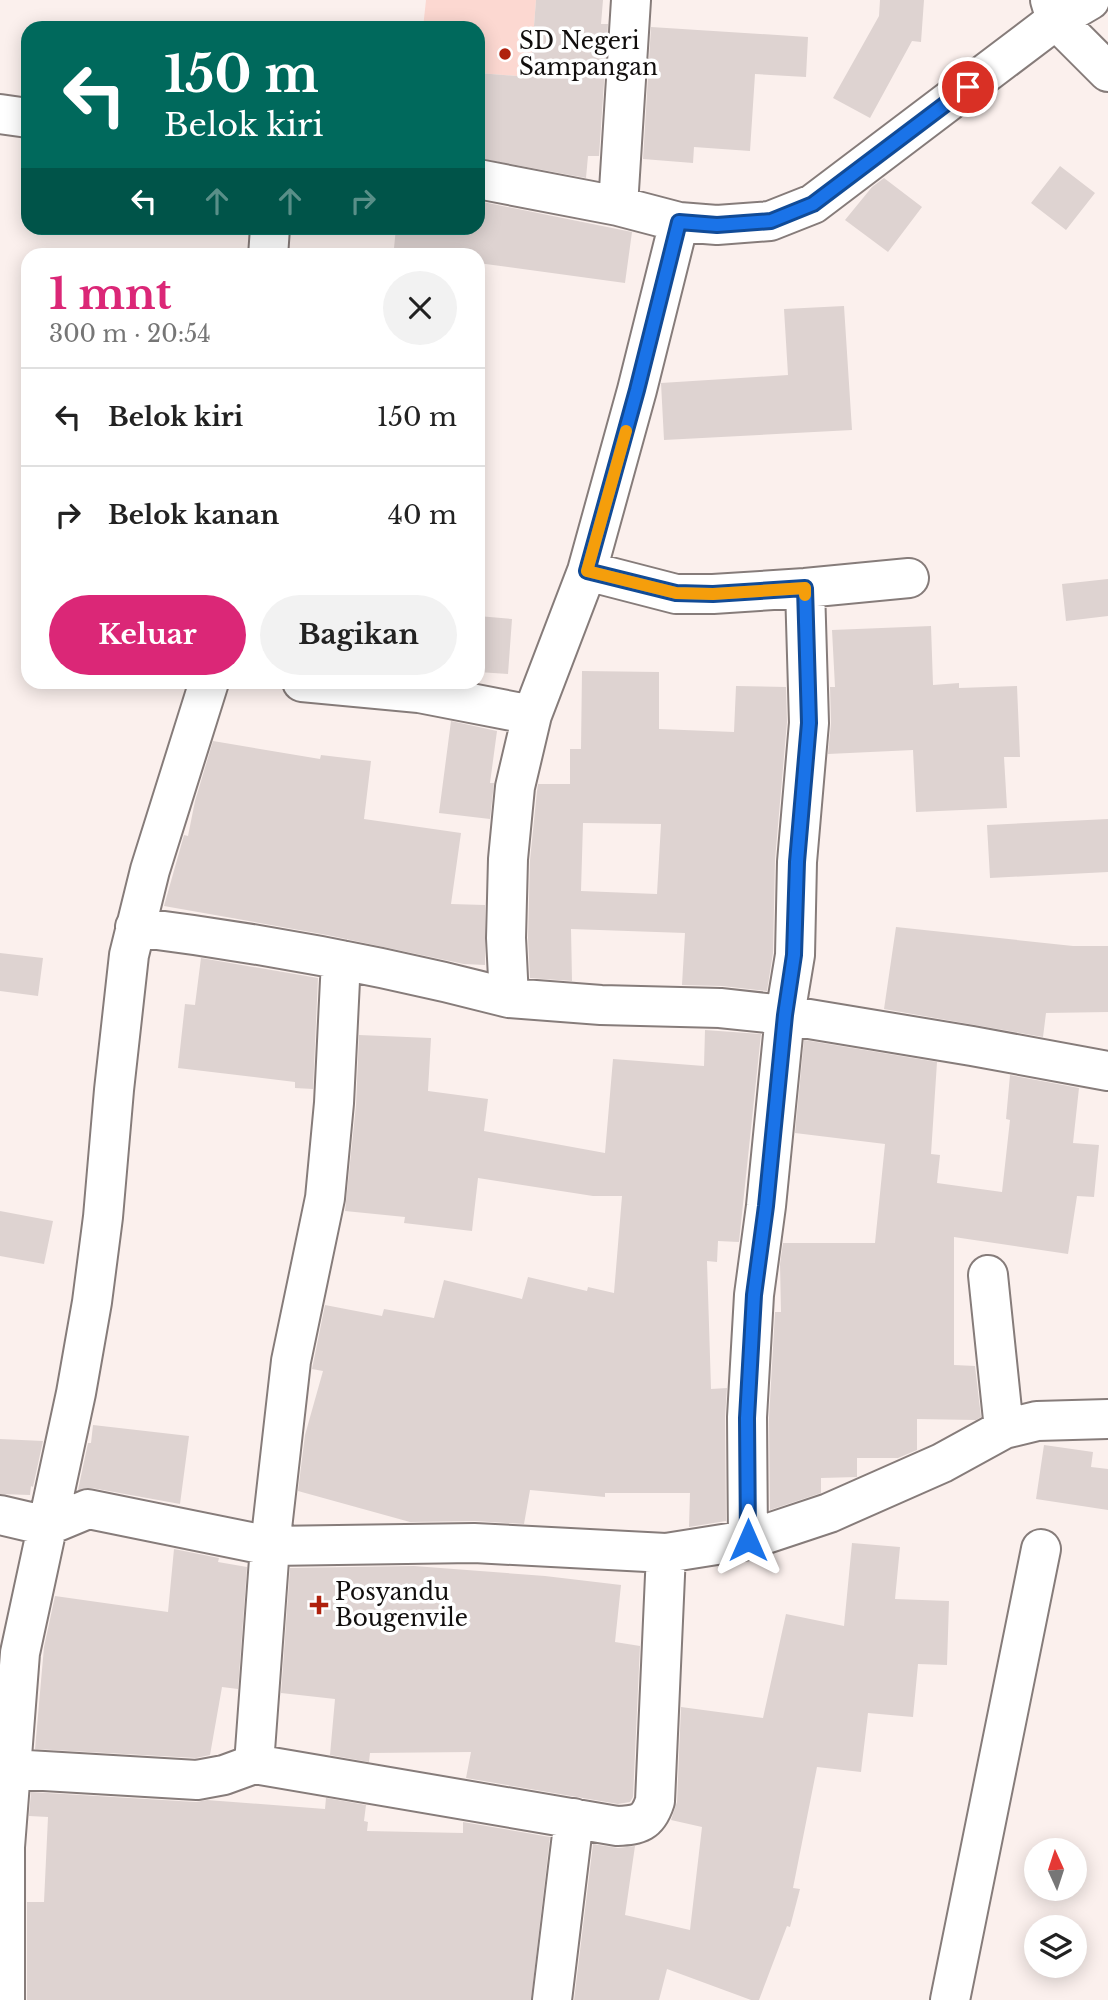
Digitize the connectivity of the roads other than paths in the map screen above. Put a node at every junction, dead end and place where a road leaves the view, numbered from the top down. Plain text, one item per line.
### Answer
1 (631, 0) edge
2 (1090, 0) edge
3 (1053, 10) edge
4 (1108, 72) edge
5 (0, 114) edge
6 (21, 117) edge
7 (485, 180) edge
8 (618, 206) junction
9 (679, 222) junction
10 (587, 571) junction
11 (909, 578) dead end
12 (805, 588) junction
13 (207, 689) edge
14 (376, 689) edge
15 (532, 715) junction
16 (135, 927) junction
17 (341, 960) junction
18 (509, 998) junction
19 (785, 1015) junction
20 (1108, 1071) edge
21 (988, 1275) dead end
22 (1108, 1419) edge
23 (1003, 1429) junction
24 (0, 1515) edge
25 (47, 1526) junction
26 (748, 1540) junction
27 (270, 1546) junction
28 (1041, 1549) dead end
29 (666, 1553) junction
30 (254, 1765) junction
31 (10, 1769) junction
32 (575, 1818) junction
33 (5, 2000) edge
34 (552, 2000) edge
35 (950, 2000) edge

1 - 8 street
2 - 3 street
3 - 4 street
3 - 9 street
5 - 6 street
7 - 8 street
8 - 9 street
9 - 10 street
10 - 12 street
10 - 15 street
11 - 12 street
12 - 19 street
13 - 16 street
14 - 15 street
15 - 18 street
16 - 17 street
16 - 25 street
17 - 18 street
17 - 27 street
18 - 19 street
19 - 20 street
19 - 26 street
21 - 23 street
22 - 23 street
23 - 26 street
24 - 25 street
25 - 27 street
25 - 31 street
26 - 29 street
27 - 29 street
27 - 30 street
28 - 35 street
29 - 32 street
30 - 31 street
30 - 32 street
31 - 33 street
32 - 34 street

